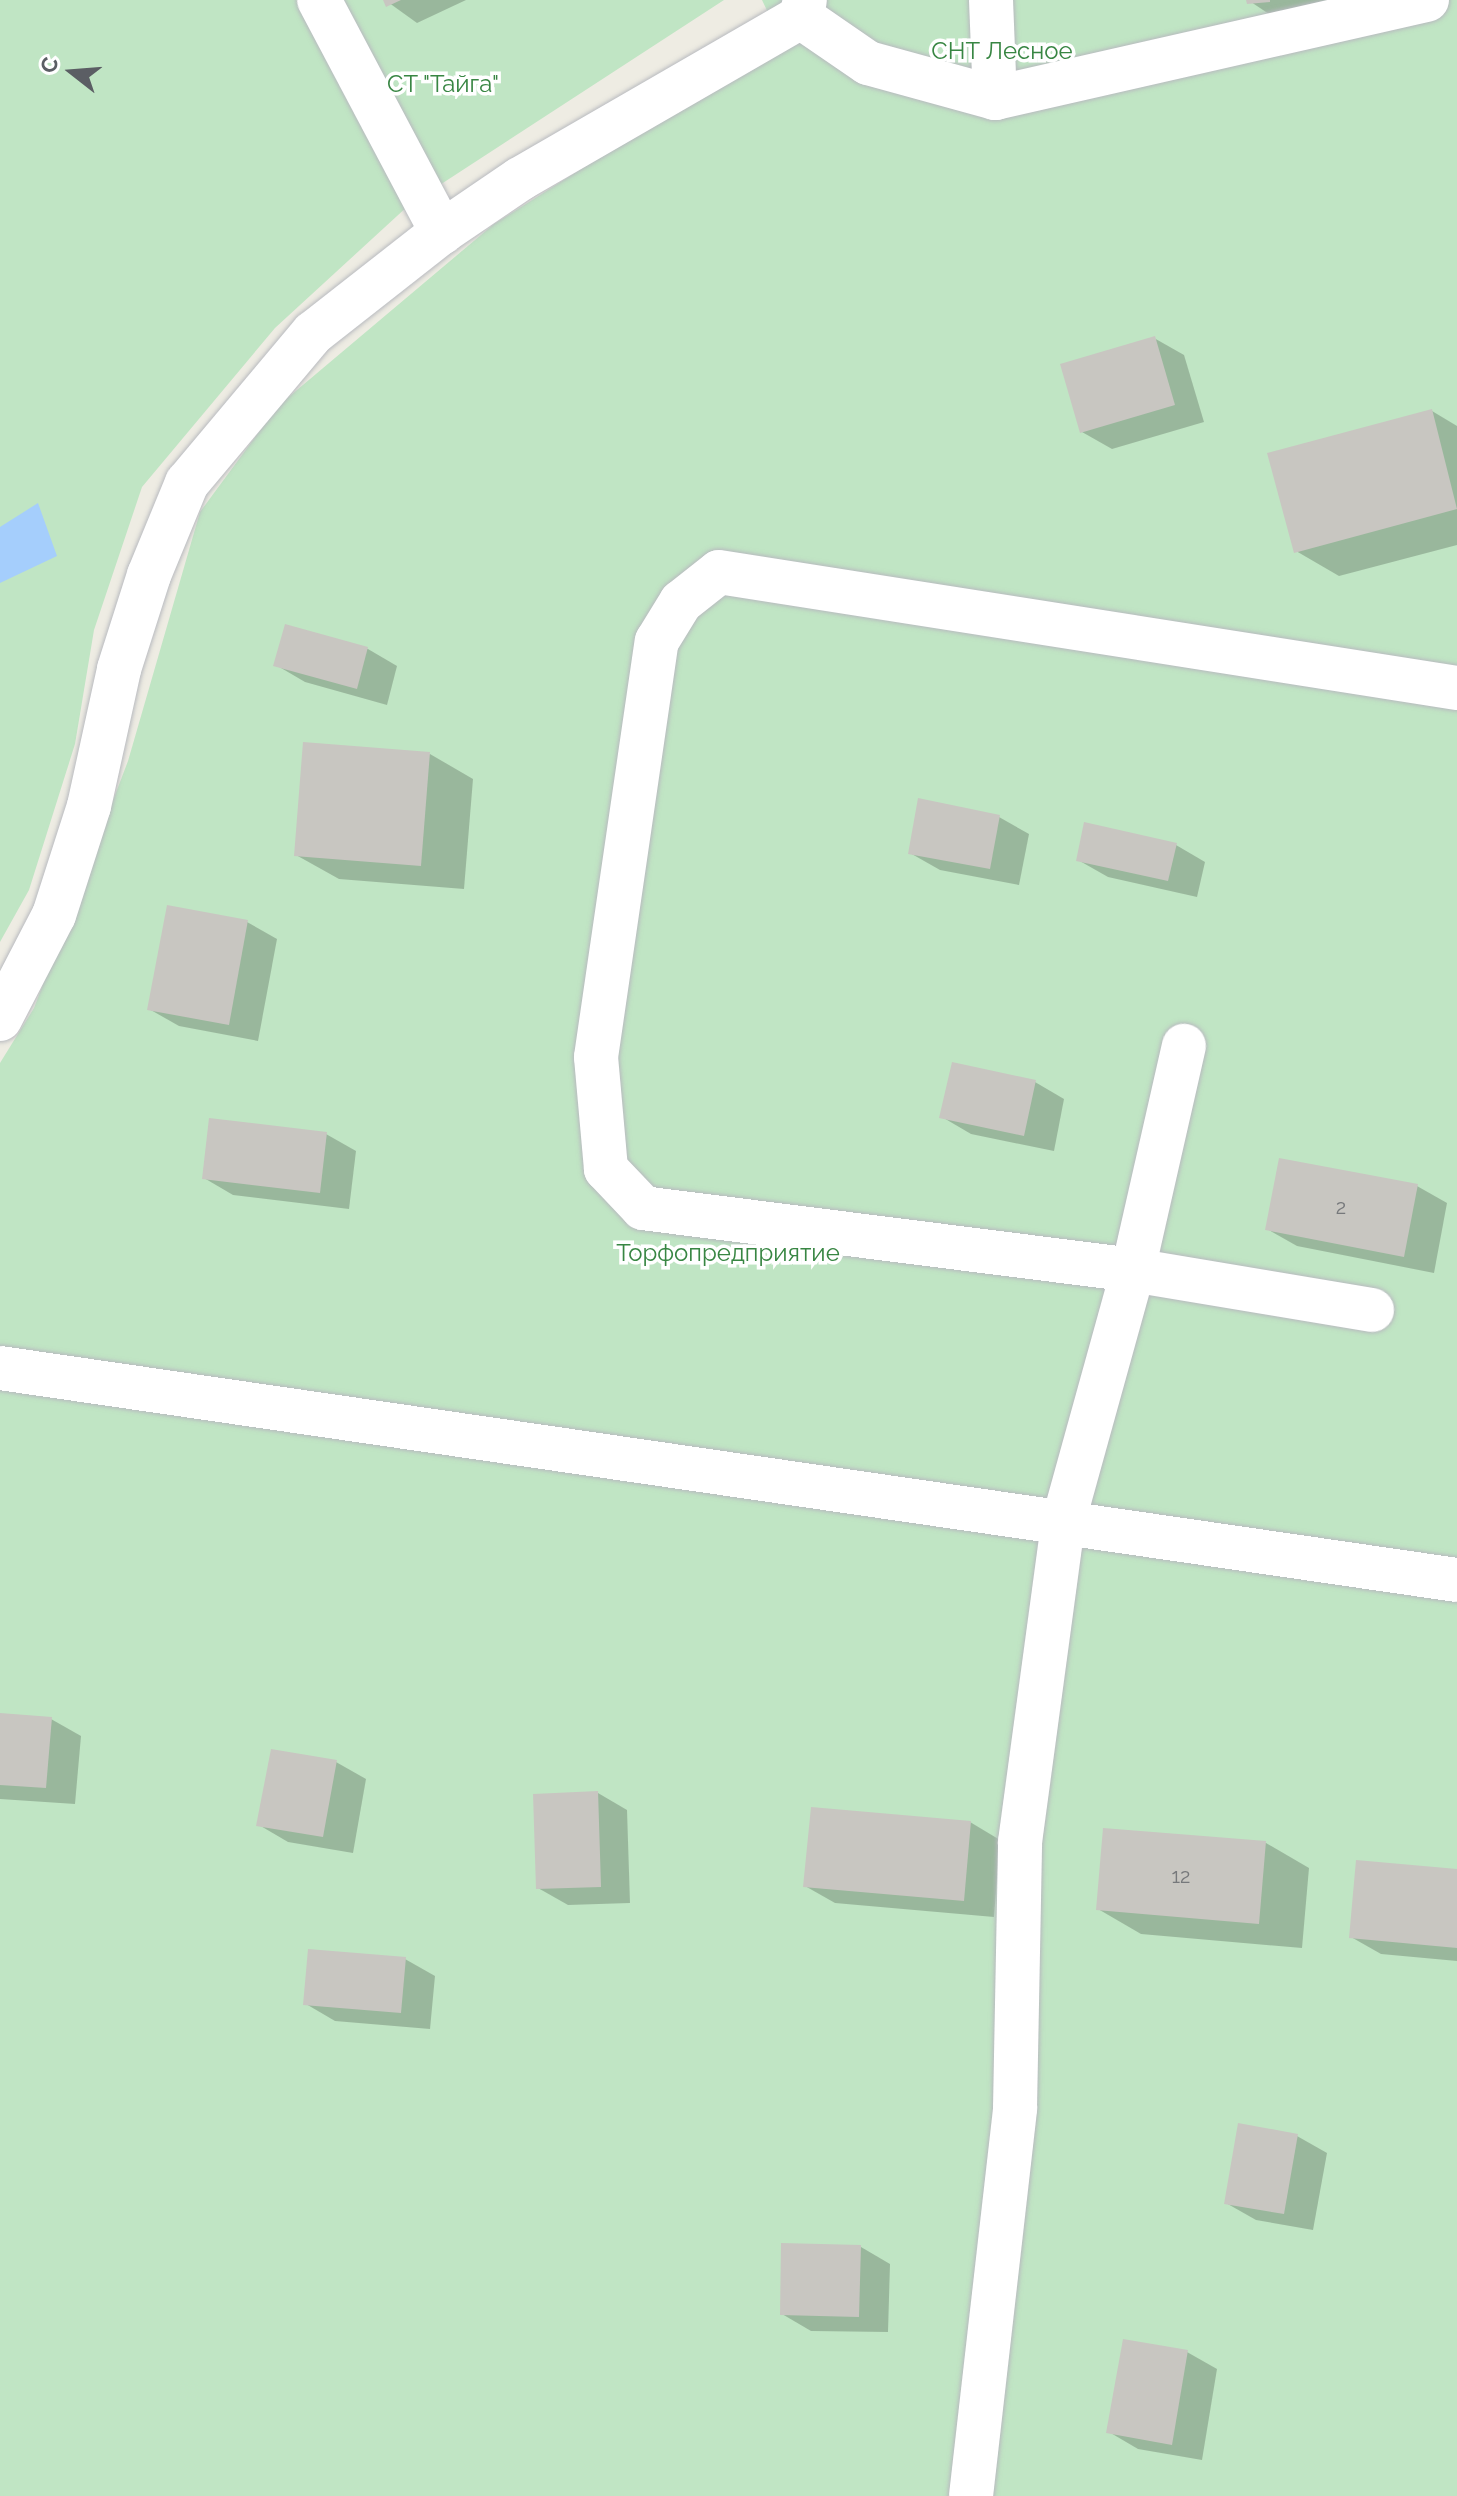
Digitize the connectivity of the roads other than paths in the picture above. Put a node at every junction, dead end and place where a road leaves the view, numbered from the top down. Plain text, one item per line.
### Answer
1 (319, 0) edge
2 (991, 0) edge
3 (1427, 0) edge
4 (803, 9) edge
5 (995, 98) junction
6 (442, 232) junction
7 (1457, 688) edge
8 (0, 1019) edge
9 (1184, 1046) dead end
10 (1133, 1270) junction
11 (1372, 1310) dead end
12 (0, 1368) edge
13 (1063, 1523) junction
14 (1457, 1580) edge
15 (971, 2496) edge

1 - 6 street
2 - 5 street
3 - 5 street
4 - 5 street
4 - 6 street
6 - 8 street
7 - 10 street
9 - 10 street
10 - 11 street
10 - 13 street
12 - 13 street
13 - 14 street
13 - 15 street

